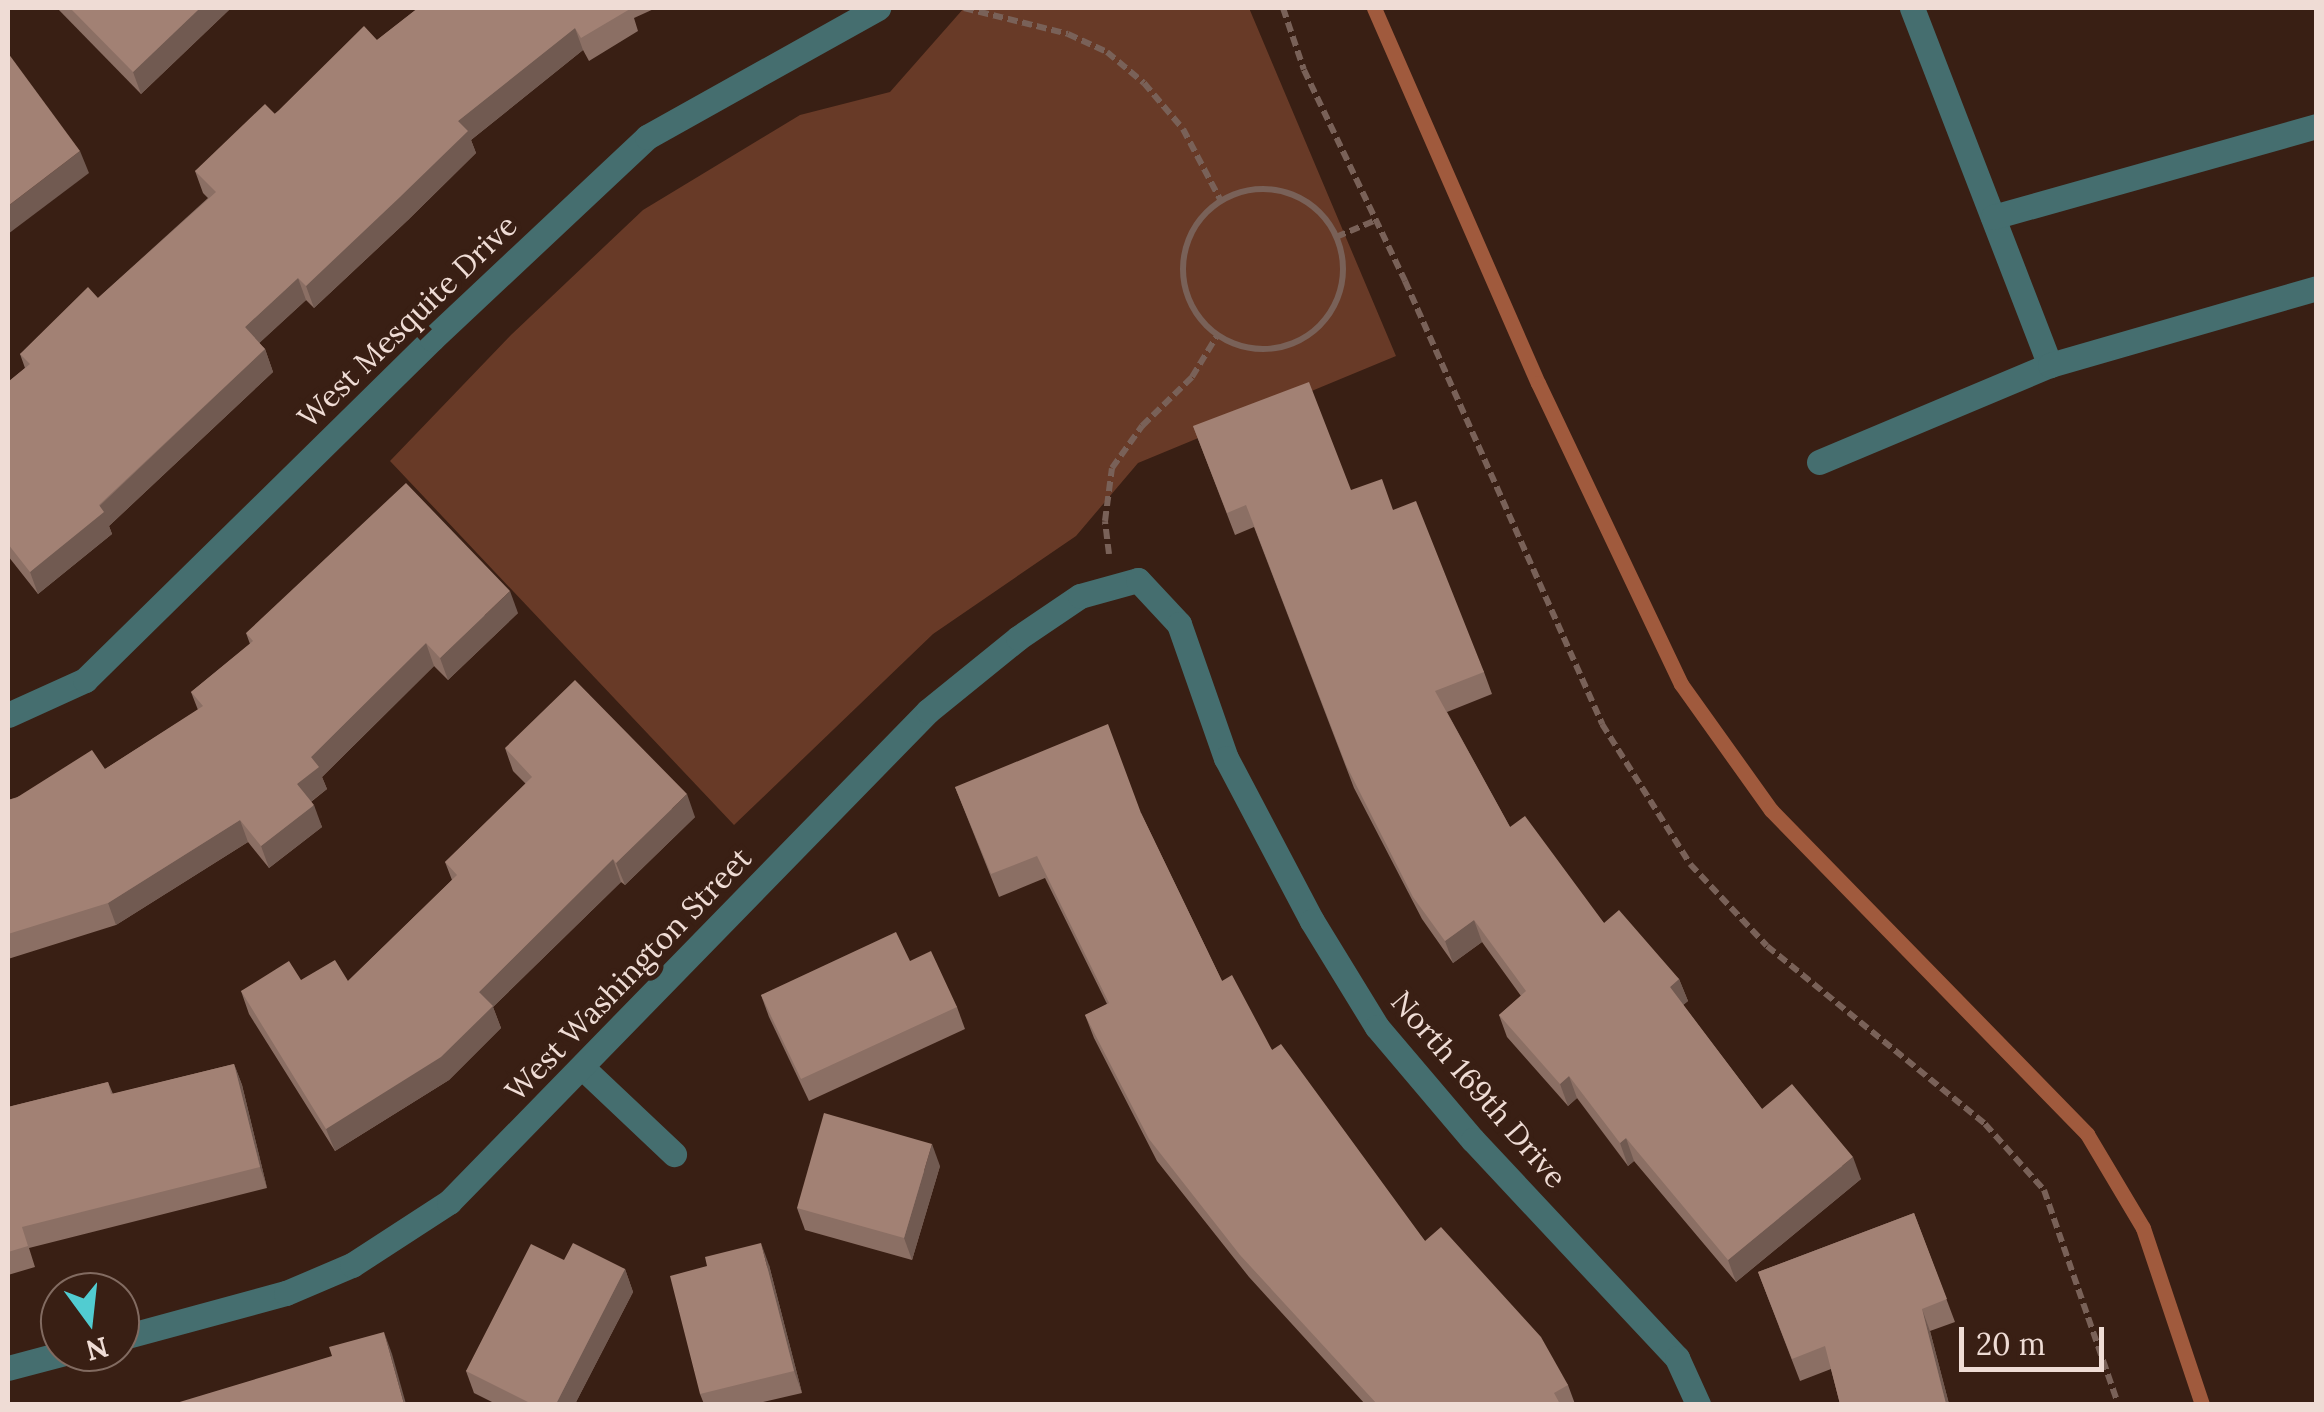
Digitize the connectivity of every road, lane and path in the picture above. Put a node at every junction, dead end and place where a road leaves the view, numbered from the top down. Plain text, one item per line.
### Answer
1 (878, 8) edge
2 (964, 8) edge
3 (1283, 8) edge
4 (1912, 8) edge
5 (2316, 126) edge
6 (1222, 201) junction
7 (1993, 217) junction
8 (1376, 220) junction
9 (1336, 237) junction
10 (2316, 288) edge
11 (1218, 334) junction
12 (2050, 366) junction
13 (1819, 462) dead end
14 (1125, 583) junction
15 (8, 715) edge
16 (584, 1068) junction
17 (674, 1154) dead end
18 (140, 1333) edge
19 (40, 1359) edge
20 (8, 1368) edge
21 (1698, 1404) edge
22 (2118, 1404) edge

1 - 15 street, West Mesquite Drive
2 - 6 path
3 - 8 path
4 - 7 street
5 - 7 street
6 - 9 path
6 - 11 path
7 - 12 street
8 - 9 path
8 - 22 path
9 - 11 path
10 - 12 street
11 - 14 path
12 - 13 street
14 - 16 street, West Washington Street
14 - 21 street, North 169th Drive
16 - 17 street
16 - 18 street, West Washington Street
19 - 20 street

